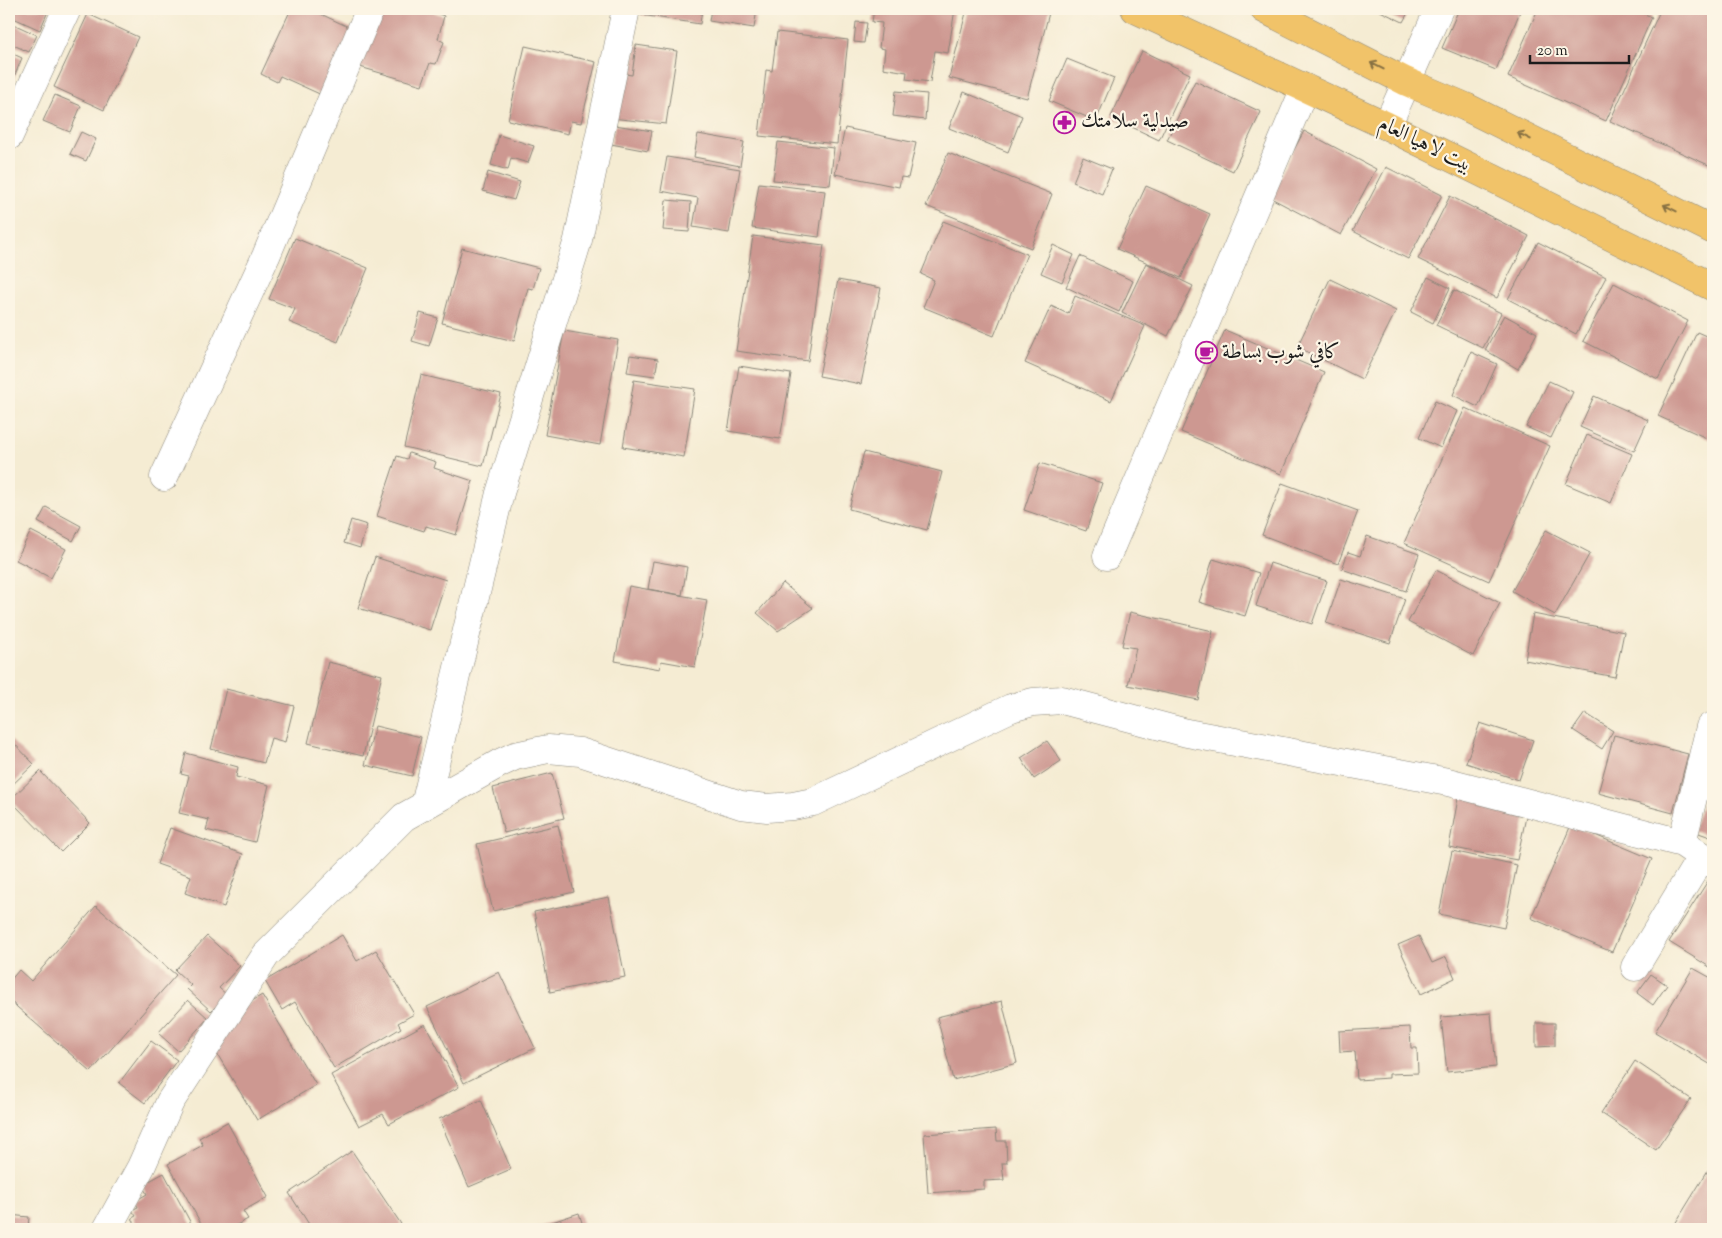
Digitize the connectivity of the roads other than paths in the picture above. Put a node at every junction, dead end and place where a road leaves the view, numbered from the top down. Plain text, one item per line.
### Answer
1 (67, 9) edge
2 (370, 9) edge
3 (626, 9) edge
4 (1135, 9) edge
5 (1264, 9) edge
6 (1438, 9) edge
7 (1405, 81) junction
8 (1305, 88) junction
9 (1387, 126) junction
10 (9, 136) edge
11 (1713, 230) edge
12 (1713, 287) edge
13 (164, 477) dead end
14 (1107, 556) dead end
15 (1710, 727) dead end
16 (425, 805) junction
17 (1699, 855) edge
18 (1635, 967) dead end
19 (107, 1229) edge

1 - 10 street
2 - 13 street
3 - 16 street
4 - 8 main road, بيت لاهيا العام
7 -> 5 main road
6 - 7 street
7 - 9 street
11 -> 7 main road
8 - 9 main road, بيت لاهيا العام
8 - 14 street
9 - 12 main road, بيت لاهيا العام
15 - 17 street
16 - 17 street
16 - 19 street
17 - 18 street

